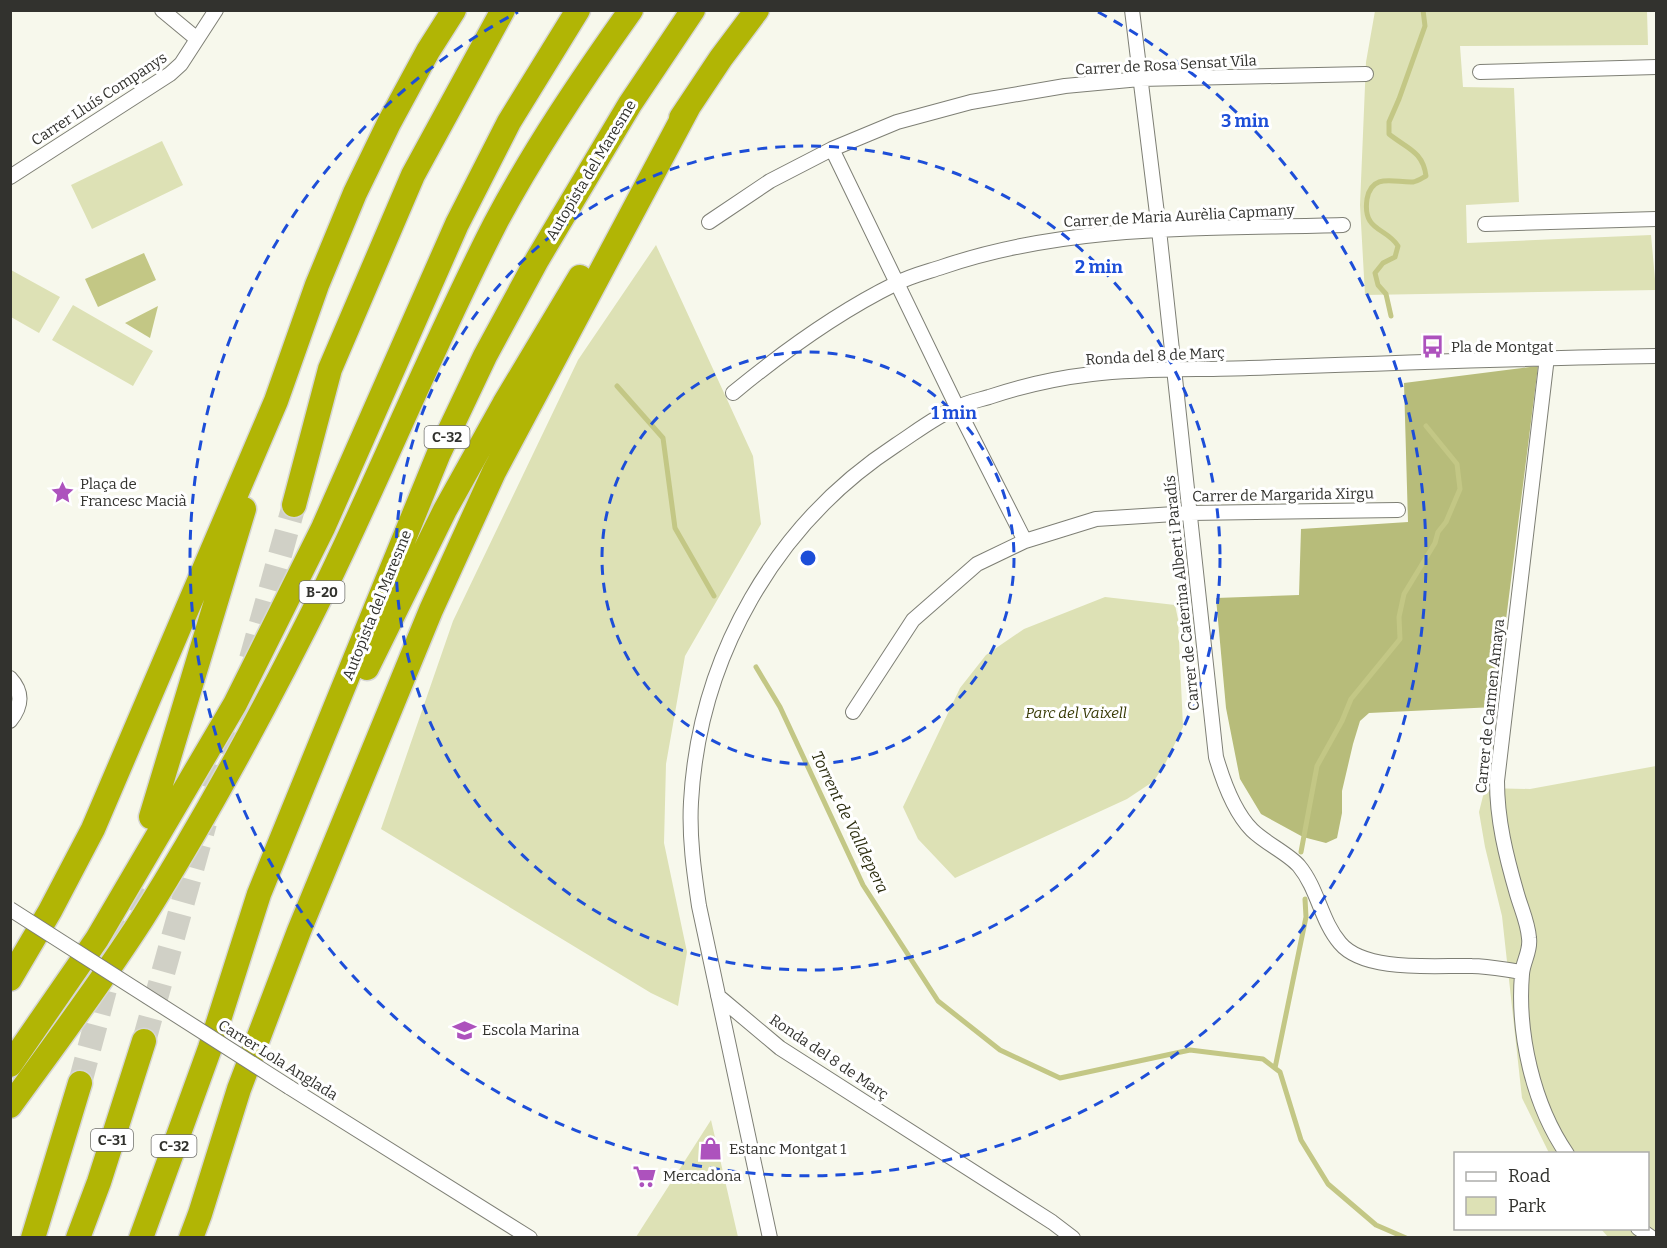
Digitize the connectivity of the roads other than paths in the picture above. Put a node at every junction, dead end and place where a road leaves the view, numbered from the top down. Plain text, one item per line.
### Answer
1 (162, 10) edge
2 (216, 10) edge
3 (454, 10) edge
4 (503, 10) edge
5 (578, 10) edge
6 (631, 10) edge
7 (693, 10) edge
8 (757, 10) edge
9 (1132, 10) edge
10 (197, 39) junction
11 (1656, 67) edge
12 (1480, 72) dead end
13 (1366, 74) dead end
14 (1140, 80) junction
15 (688, 106) junction
16 (832, 149) junction
17 (10, 177) edge
18 (1656, 219) edge
19 (709, 222) dead end
20 (1485, 224) dead end
21 (1343, 225) dead end
22 (1159, 230) junction
23 (897, 283) junction
24 (1656, 356) edge
25 (1547, 357) junction
26 (1174, 370) junction
27 (734, 393) dead end
28 (276, 401) junction
29 (957, 407) junction
30 (294, 505) tunnel mouth
31 (1398, 510) dead end
32 (1190, 513) junction
33 (1025, 541) junction
34 (10, 678) edge
35 (853, 712) dead end
36 (10, 721) edge
37 (151, 817) dead end
38 (259, 894) junction
39 (10, 909) edge
40 (1522, 972) junction
41 (10, 979) edge
42 (718, 996) junction
43 (144, 1041) tunnel mouth
44 (10, 1065) edge
45 (80, 1083) tunnel mouth
46 (10, 1106) edge
47 (1566, 1152) edge
48 (33, 1238) edge
49 (78, 1238) edge
50 (141, 1238) edge
51 (191, 1238) edge
52 (530, 1238) edge
53 (770, 1238) edge
54 (1072, 1238) edge

1 - 10 street
2 - 10 street, Carrer Lluís Companys
3 - 28 highway
4 - 30 highway
5 - 44 highway, B-20
6 - 46 highway, B-20
7 - 38 highway, Autopista del Maresme / C-32
8 - 15 highway
9 - 14 street, Carrer de Caterina Albert i Paradís
10 - 17 street, Carrer Lluís Companys
11 - 12 street
13 - 14 street, Carrer de Rosa Sensat Vila
14 - 16 street, Carrer de Rosa Sensat Vila
14 - 22 street, Carrer de Caterina Albert i Paradís
15 - 38 highway
15 - 51 highway
16 - 19 street, Carrer de Rosa Sensat Vila
16 - 23 street
18 - 20 street
21 - 22 street, Carrer de Maria Aurèlia Capmany
22 - 23 street, Carrer de Maria Aurèlia Capmany
22 - 26 street, Carrer de Caterina Albert i Paradís
23 - 27 street, Carrer de Maria Aurèlia Capmany
23 - 29 street
24 - 25 street, Ronda del 8 de Març
25 - 26 street, Ronda del 8 de Març
25 - 40 street, Carrer de Carmen Amaya
26 - 29 street, Ronda del 8 de Març
26 - 32 street, Carrer de Caterina Albert i Paradís
28 - 37 highway
28 - 41 highway
29 - 33 street
29 - 42 street, Ronda del 8 de Març
31 - 32 street, Carrer de Margarida Xirgu
32 - 33 street, Carrer de Margarida Xirgu
32 - 40 street, Carrer de Caterina Albert i Paradís
33 - 35 street, Carrer de Margarida Xirgu
34 - 36 street
38 - 50 highway, Autopista del Maresme / C-32
39 - 52 street, Carrer Lola Anglada, bridge
40 - 47 street, Carrer de Carmen Amaya
42 - 53 street
42 - 54 street, Ronda del 8 de Març
43 - 49 highway, C-31
45 - 48 highway

